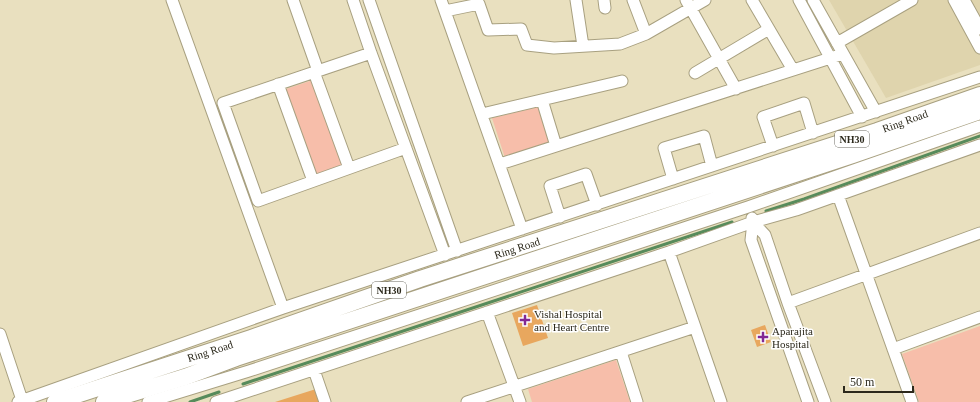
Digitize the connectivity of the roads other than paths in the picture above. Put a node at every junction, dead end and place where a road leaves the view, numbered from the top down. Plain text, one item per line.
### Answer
1 (172, 0) edge
2 (292, 0) edge
3 (354, 0) edge
4 (369, 0) edge
5 (441, 0) edge
6 (576, 0) edge
7 (633, 0) edge
8 (705, 0) edge
9 (752, 0) edge
10 (799, 0) edge
11 (813, 0) edge
12 (912, 0) edge
13 (954, 0) edge
14 (964, 0) edge
15 (688, 4) edge
16 (445, 11) junction
17 (769, 29) junction
18 (980, 29) edge
19 (646, 34) junction
20 (837, 43) junction
21 (583, 46) junction
22 (980, 48) edge
23 (371, 53) junction
24 (843, 54) junction
25 (719, 58) junction
26 (830, 58) junction
27 (793, 70) junction
28 (316, 71) junction
29 (695, 73) dead end
30 (980, 77) edge
31 (622, 81) dead end
32 (278, 84) junction
33 (736, 89) junction
34 (980, 94) edge
35 (542, 100) junction
36 (980, 110) edge
37 (876, 112) junction
38 (482, 114) junction
39 (862, 117) junction
40 (980, 126) edge
41 (813, 133) junction
42 (980, 145) edge
43 (556, 146) junction
44 (773, 146) junction
45 (406, 148) junction
46 (500, 164) junction
47 (712, 166) junction
48 (349, 168) junction
49 (673, 180) junction
50 (314, 181) junction
51 (838, 195) junction
52 (597, 205) junction
53 (748, 207) junction
54 (560, 217) junction
55 (754, 222) junction
56 (522, 229) junction
57 (980, 232) edge
58 (457, 251) junction
59 (669, 252) junction
60 (445, 255) junction
61 (866, 275) junction
62 (788, 304) junction
63 (283, 308) junction
64 (487, 312) junction
65 (980, 317) edge
66 (695, 327) junction
67 (0, 334) edge
68 (893, 350) junction
69 (621, 352) junction
70 (314, 370) junction
71 (514, 387) junction
72 (239, 398) edge
73 (20, 401) edge
74 (223, 401) edge
75 (55, 402) edge
76 (104, 402) edge
77 (148, 402) edge
78 (325, 402) edge
79 (467, 402) edge
80 (520, 402) edge
81 (637, 402) edge
82 (721, 402) edge
83 (808, 402) edge
84 (825, 402) edge
85 (912, 402) edge

1 - 63 street
2 - 28 street
3 - 23 street
4 - 58 street
5 - 16 street
6 - 21 street
7 - 19 street
8 - 15 street
9 - 17 street
10 - 26 street
11 - 20 street
12 - 20 street
13 - 22 street
14 - 18 street
15 - 19 street
15 - 25 street
16 - 21 street
16 - 38 street
17 - 25 street
17 - 27 street
19 - 21 street
20 - 24 street
23 - 28 street
23 - 45 street
24 - 26 street
24 - 37 street
25 - 29 street
25 - 33 street
26 - 27 street
26 - 39 street
27 - 33 street
28 - 32 street
28 - 48 street
30 - 37 street
31 - 35 street
32 - 50 street
32 - 50 street
33 - 43 street
34 - 75 highway, Ring Road / NH30
35 - 38 street
35 - 43 street
36 - 76 highway, Ring Road / NH30
37 - 39 street
38 - 46 street
39 - 41 street
40 - 53 street
41 - 44 street
41 - 44 street
42 - 51 street
43 - 46 street
44 - 47 street
45 - 48 street
45 - 60 street
46 - 56 street
47 - 49 street
47 - 49 street
48 - 50 street
49 - 52 street
51 - 55 street
51 - 61 street
52 - 54 street
52 - 54 street
53 - 55 street
53 - 77 street
54 - 56 street
55 - 59 street
55 - 62 street
55 - 83 street
56 - 58 street
57 - 61 street
58 - 60 street
59 - 64 street
59 - 66 street
60 - 63 street
61 - 62 street
61 - 68 street
62 - 84 street
63 - 73 street
64 - 70 street
64 - 71 street
65 - 68 street
66 - 69 street
66 - 82 street
67 - 73 street
68 - 85 street
69 - 71 street
69 - 81 street
70 - 72 street
70 - 78 street
71 - 79 street
71 - 80 street
72 - 74 street

